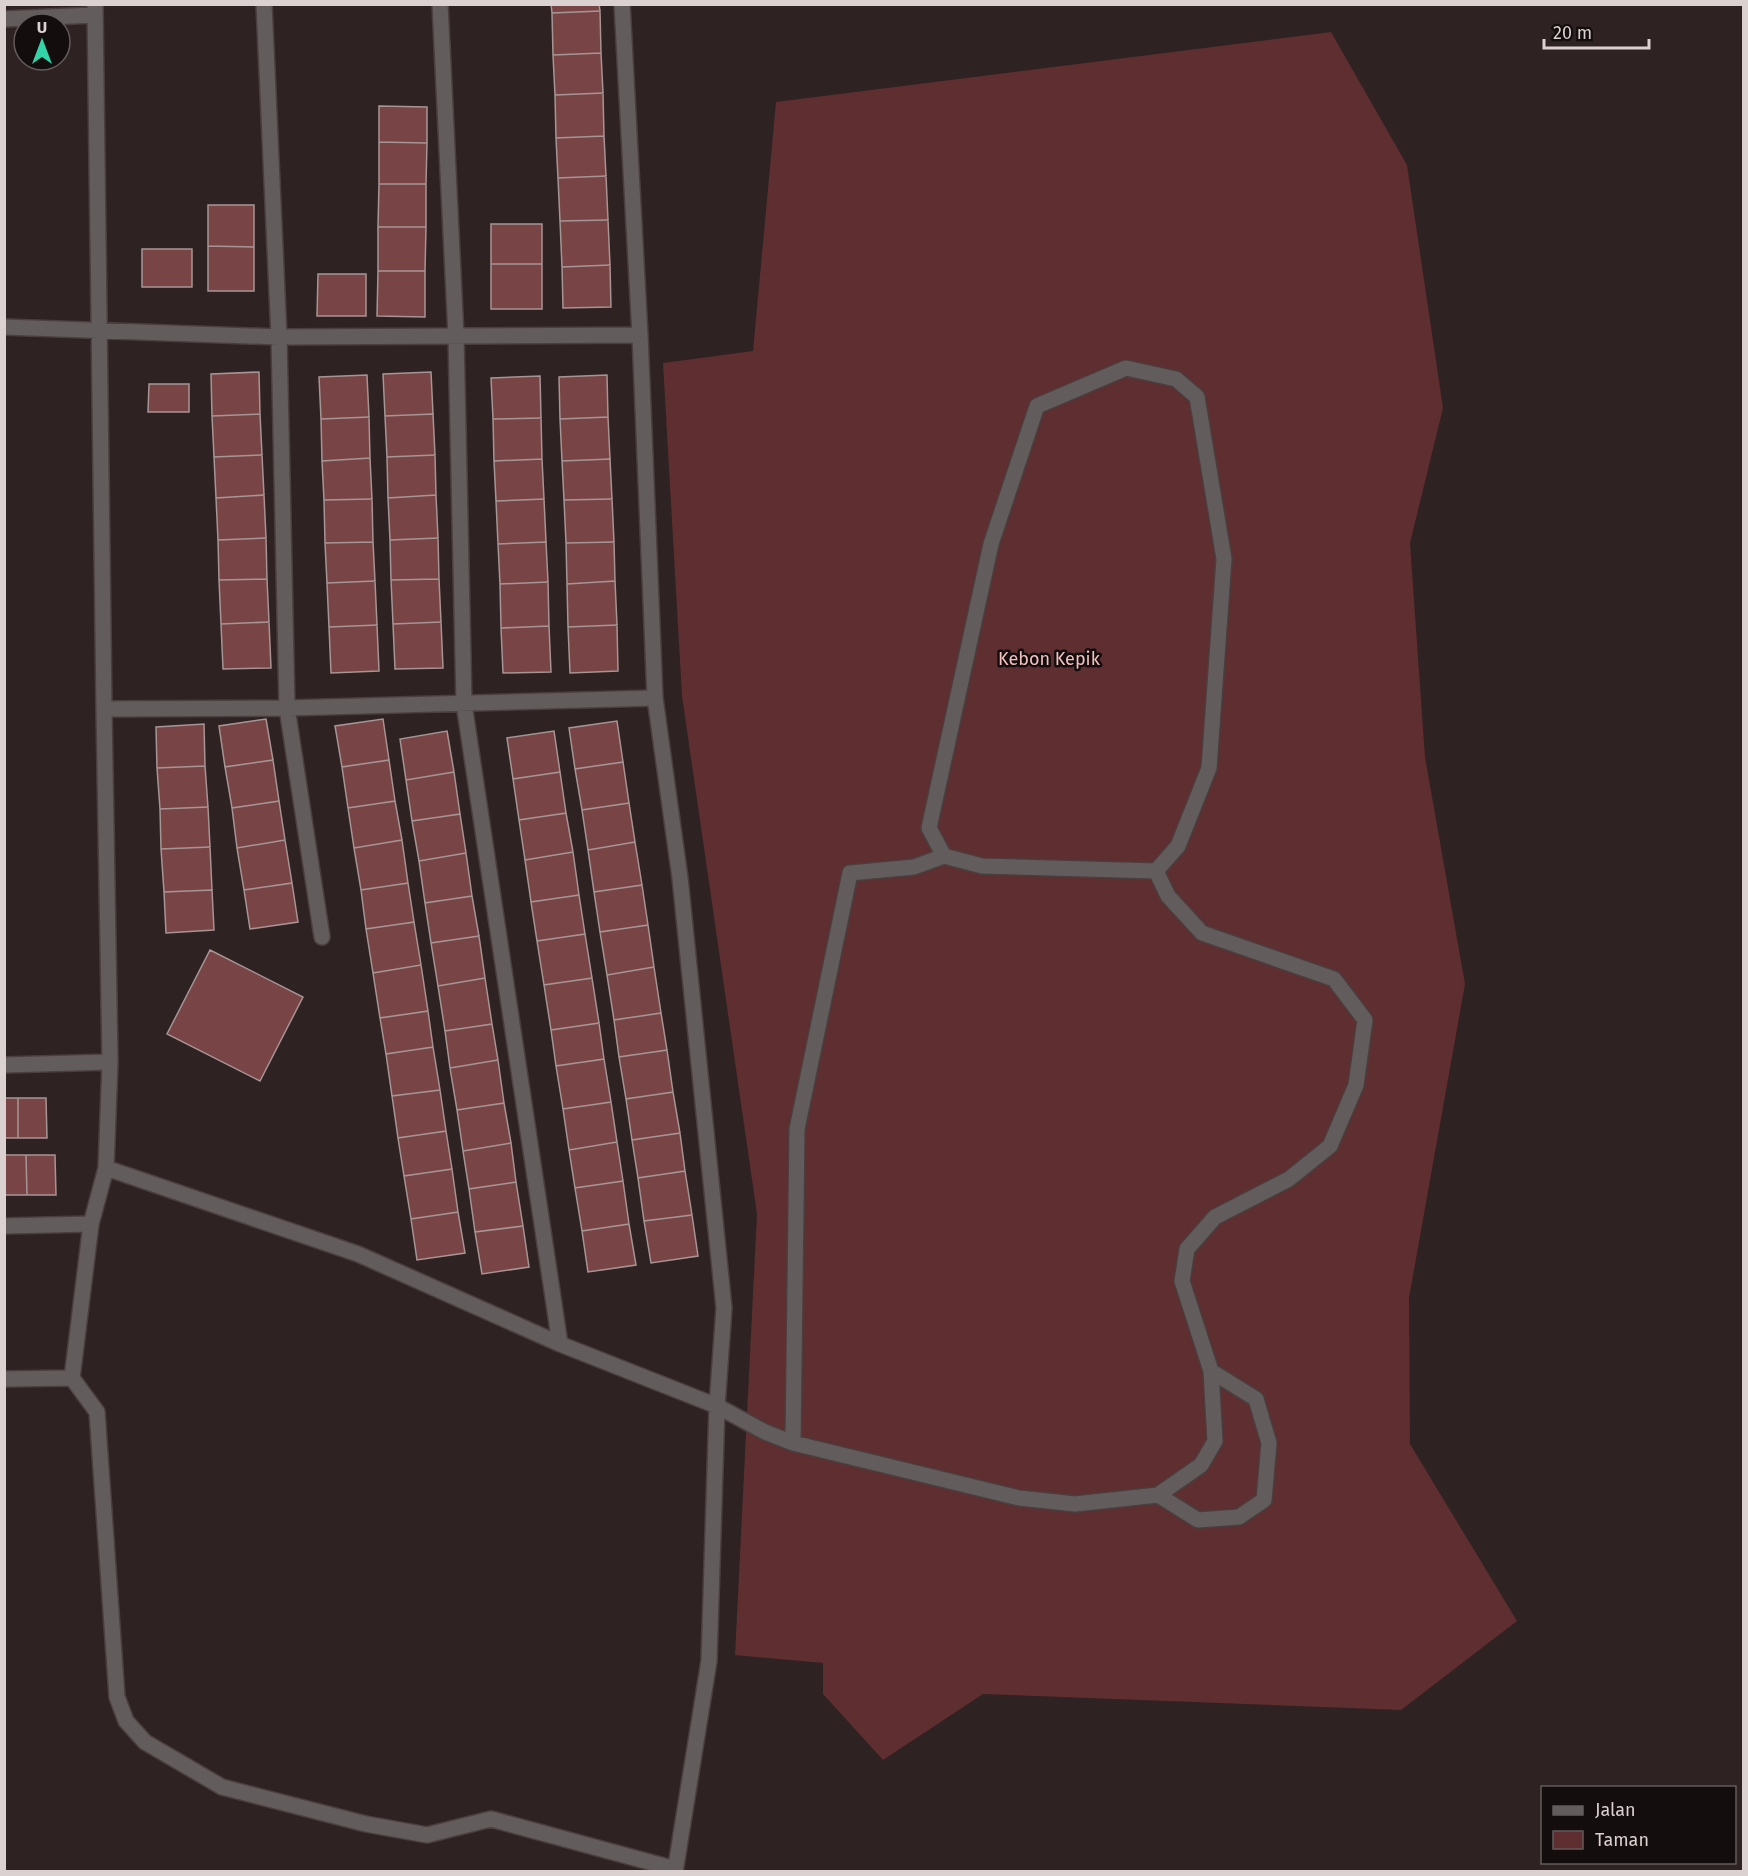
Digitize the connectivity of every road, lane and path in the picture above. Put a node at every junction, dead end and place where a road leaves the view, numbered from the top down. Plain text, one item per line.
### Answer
1 (264, 4) edge
2 (440, 4) edge
3 (622, 4) edge
4 (96, 10) edge
5 (4, 19) edge
6 (4, 327) edge
7 (100, 331) junction
8 (640, 335) junction
9 (456, 336) junction
10 (279, 337) junction
11 (655, 698) junction
12 (464, 704) junction
13 (287, 708) junction
14 (104, 709) junction
15 (944, 856) junction
16 (1156, 871) junction
17 (322, 937) dead end
18 (110, 1062) junction
19 (4, 1065) edge
20 (106, 1168) junction
21 (91, 1224) junction
22 (4, 1226) edge
23 (560, 1344) junction
24 (1210, 1371) junction
25 (72, 1378) junction
26 (4, 1379) edge
27 (717, 1406) junction
28 (793, 1443) junction
29 (1158, 1495) junction
30 (675, 1870) edge

1 - 10 street
2 - 9 street
3 - 8 street
4 - 5 street
4 - 7 street
6 - 7 street
7 - 10 street
7 - 14 street
8 - 9 street
8 - 11 street
9 - 10 street
9 - 12 street
10 - 13 street
11 - 12 street
11 - 27 street
12 - 13 street
12 - 23 street
13 - 14 street
13 - 17 street
14 - 18 street
15 - 16 street
15 - 16 street
15 - 28 street
16 - 24 street
18 - 19 street
18 - 20 street
20 - 21 street
20 - 23 street
21 - 22 street
21 - 25 street
23 - 27 street
24 - 29 street
24 - 29 street
25 - 26 street
25 - 30 street
27 - 28 street
27 - 30 street
28 - 29 street

